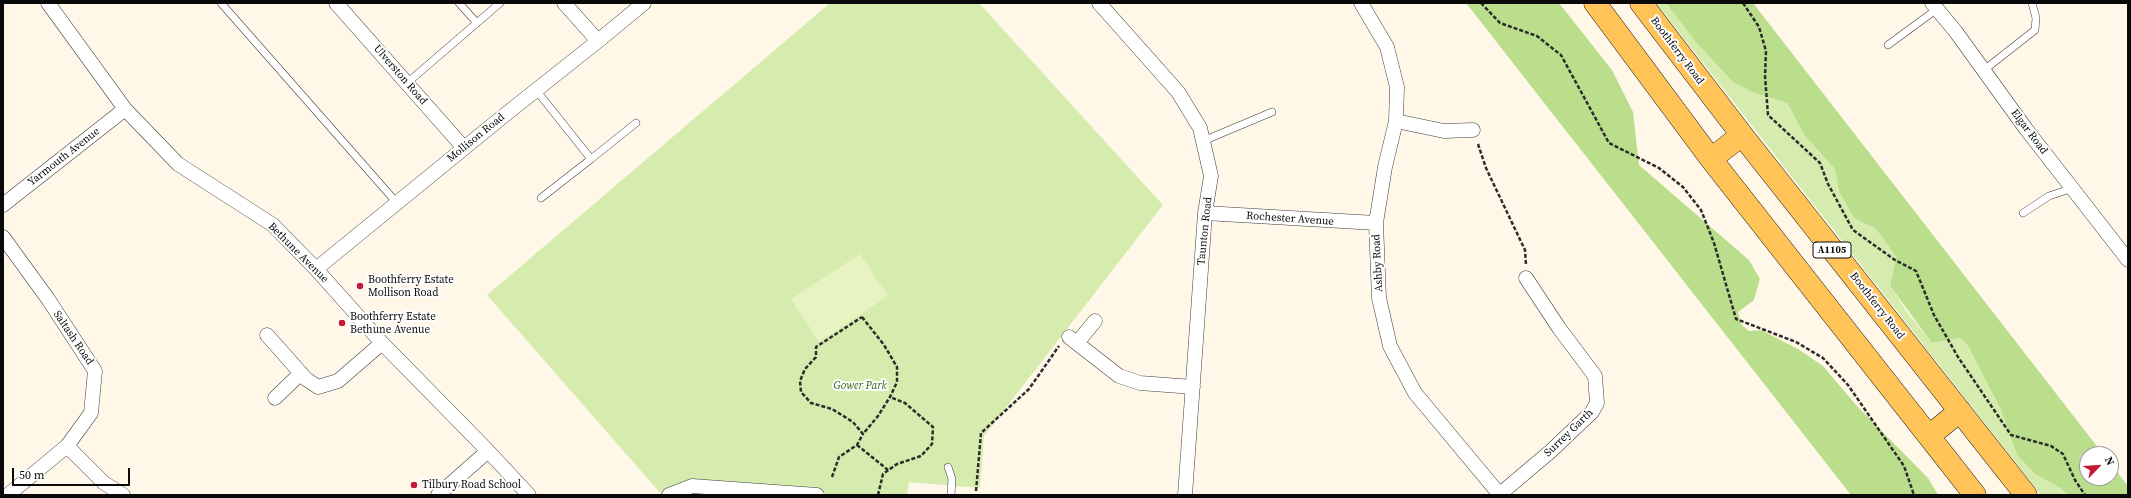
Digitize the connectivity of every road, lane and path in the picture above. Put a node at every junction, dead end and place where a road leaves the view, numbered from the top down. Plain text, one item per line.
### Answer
1 (48, 3) edge
2 (221, 3) edge
3 (336, 3) edge
4 (459, 3) edge
5 (500, 3) edge
6 (564, 3) edge
7 (644, 3) edge
8 (1099, 3) edge
9 (1361, 3) edge
10 (1481, 3) edge
11 (1595, 3) edge
12 (1641, 3) edge
13 (1743, 3) edge
14 (2032, 3) edge
15 (1935, 6) edge
16 (477, 23) junction
17 (598, 42) junction
18 (1888, 45) dead end
19 (1984, 70) junction
20 (407, 83) junction
21 (536, 90) junction
22 (125, 109) junction
23 (1272, 112) dead end
24 (1396, 121) junction
25 (636, 123) dead end
26 (1473, 130) joint
27 (1742, 135) junction
28 (1203, 141) junction
29 (464, 148) junction
30 (590, 159) junction
31 (1711, 159) junction
32 (2072, 188) junction
33 (541, 198) dead end
34 (397, 202) junction
35 (3, 205) edge
36 (1205, 213) junction
37 (2023, 213) dead end
38 (1376, 223) junction
39 (3, 238) edge
40 (2128, 260) edge
41 (316, 269) junction
42 (1526, 278) joint
43 (1095, 321) dead end
44 (267, 335) dead end
45 (1073, 340) junction
46 (382, 343) junction
47 (301, 373) junction
48 (1193, 387) junction
49 (890, 397) junction
50 (275, 398) dead end
51 (1960, 411) junction
52 (863, 434) junction
53 (1929, 436) junction
54 (857, 445) junction
55 (67, 446) junction
56 (488, 451) junction
57 (948, 467) dead end
58 (888, 470) junction
59 (832, 477) dead end
60 (976, 491) dead end
61 (8, 495) edge
62 (123, 495) edge
63 (438, 495) edge
64 (529, 495) edge
65 (669, 495) edge
66 (817, 495) edge
67 (878, 495) edge
68 (951, 495) edge
69 (1185, 495) edge
70 (1500, 495) edge
71 (1914, 495) edge
72 (1975, 495) edge
73 (2026, 495) edge
74 (2085, 495) edge

1 - 22 street, Bethune Avenue
2 - 34 lane
3 - 20 street, Ulverston Road
4 - 16 lane
5 - 16 lane
6 - 17 street
7 - 17 street, Mollison Road
8 - 28 street, Taunton Road
9 - 24 street, Ashby Road
10 - 71 path
11 - 31 main road
12 - 27 main road, Boothferry Road / A1105
13 - 74 path
14 - 19 lane
15 - 18 lane
15 - 19 street, Elgar Road
16 - 20 lane
17 - 21 street, Mollison Road
19 - 32 street, Elgar Road
20 - 29 street, Ulverston Road
21 - 29 street, Mollison Road
21 - 30 lane
22 - 35 street, Yarmouth Avenue
22 - 41 street, Bethune Avenue
23 - 28 lane
24 - 26 street
24 - 38 street, Ashby Road
25 - 30 lane
26 - 42 path
27 - 31 main road
27 - 51 main road, Boothferry Road / A1105
28 - 36 street, Taunton Road
29 - 34 street, Mollison Road
30 - 33 lane
31 - 53 main road
32 - 37 lane
32 - 40 street, Elgar Road
34 - 41 street, Mollison Road
36 - 38 street, Rochester Avenue
36 - 48 street, Taunton Road
38 - 70 street, Ashby Road
39 - 55 street, Saltash Road
41 - 46 street, Bethune Avenue
42 - 70 street, Surrey Garth
43 - 45 street
44 - 47 street
45 - 48 street
45 - 60 path
46 - 47 street
46 - 56 street, Bethune Avenue
47 - 50 street
48 - 69 street, Taunton Road
49 - 52 path
49 - 52 path
49 - 58 path
51 - 53 main road
51 - 73 main road, Boothferry Road / A1105
52 - 54 path
53 - 72 main road
54 - 58 path
54 - 59 path
55 - 61 street, Saltash Road
55 - 62 street
56 - 63 street
56 - 64 street, Bethune Avenue
57 - 68 lane
58 - 67 path
65 - 66 street

